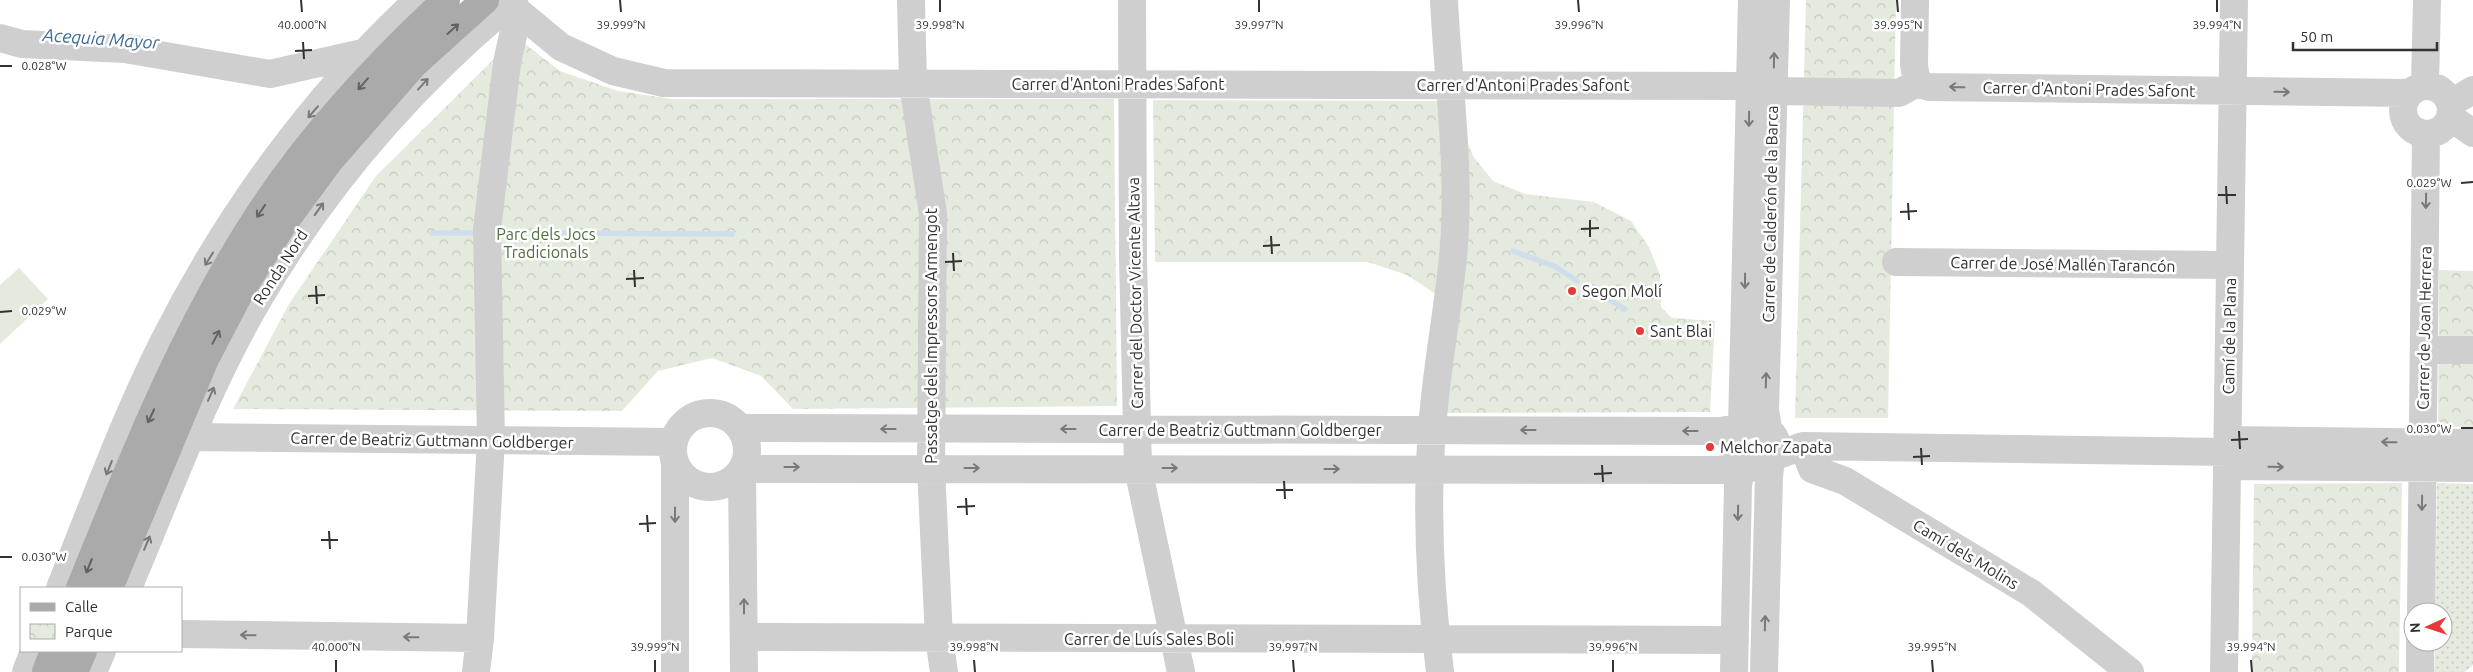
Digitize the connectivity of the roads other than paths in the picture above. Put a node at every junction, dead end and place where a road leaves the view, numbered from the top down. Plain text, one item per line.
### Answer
1 (418, 0) edge
2 (446, 0) edge
3 (911, 0) edge
4 (1132, 0) edge
5 (1444, 0) edge
6 (1752, 0) edge
7 (1776, 0) edge
8 (1915, 0) edge
9 (2234, 0) edge
10 (2427, 0) edge
11 (507, 4) edge
12 (0, 38) edge
13 (367, 52) junction
14 (1917, 83) junction
15 (913, 84) junction
16 (1132, 84) junction
17 (1448, 85) junction
18 (1762, 88) junction
19 (2416, 89) junction
20 (2233, 91) junction
21 (2458, 103) edge
22 (2473, 133) edge
23 (2426, 135) junction
24 (1896, 262) dead end
25 (2230, 265) junction
26 (2424, 350) junction
27 (2473, 350) edge
28 (1740, 427) junction
29 (742, 428) junction
30 (931, 429) junction
31 (1136, 429) junction
32 (1432, 430) junction
33 (191, 438) junction
34 (491, 440) junction
35 (2473, 443) edge
36 (1771, 445) junction
37 (1803, 446) junction
38 (2227, 453) junction
39 (674, 454) junction
40 (2423, 455) junction
41 (1741, 464) junction
42 (931, 468) junction
43 (1138, 468) junction
44 (2473, 468) edge
45 (1431, 469) junction
46 (743, 470) junction
47 (60, 587) edge
48 (80, 587) edge
49 (109, 587) edge
50 (128, 587) edge
51 (2420, 602) edge
52 (182, 634) edge
53 (744, 637) junction
54 (470, 638) junction
55 (939, 638) junction
56 (1174, 639) junction
57 (1436, 640) junction
58 (1735, 640) junction
59 (34, 652) edge
60 (54, 652) edge
61 (83, 652) edge
62 (102, 652) edge
63 (2420, 652) edge
64 (26, 672) edge
65 (46, 672) edge
66 (74, 672) edge
67 (93, 672) edge
68 (476, 672) edge
69 (675, 672) edge
70 (744, 672) edge
71 (944, 672) edge
72 (1181, 672) edge
73 (1440, 672) edge
74 (1734, 672) edge
75 (1764, 672) edge
76 (2130, 672) edge
77 (2224, 672) edge
78 (2420, 672) edge

1 - 13 street
2 -> 48 main road
3 - 15 street, Passatge dels Impressors Armengot
4 - 16 street, Carrer del Doctor Vicente Altava
5 - 17 street
6 - 18 street, Carrer de Calderón de la Barca
18 -> 7 street, Carrer de Calderón de la Barca
8 - 14 street
9 - 20 street, Camí de la Plana
10 - 19 street
11 - 15 street, Carrer d'Antoni Prades Safont
33 -> 11 street, Ronda Nord
11 - 34 street
49 -> 11 main road, Ronda Nord
12 - 13 street
13 -> 47 street
14 - 18 street, Carrer d'Antoni Prades Safont
20 -> 14 street, Carrer d'Antoni Prades Safont
15 - 16 street, Carrer d'Antoni Prades Safont
15 - 30 street, Passatge dels Impressors Armengot
16 - 17 street, Carrer d'Antoni Prades Safont
16 - 31 street, Carrer del Doctor Vicente Altava
17 - 18 street, Carrer d'Antoni Prades Safont
17 - 32 street
18 -> 28 street, Carrer de Calderón de la Barca
36 -> 18 street, Carrer de Calderón de la Barca
20 -> 19 street, Carrer d'Antoni Prades Safont
19 - 21 street
19 - 23 street
20 - 25 street, Camí de la Plana
21 - 22 street
21 - 23 street
23 -> 26 street, Carrer de Joan Herrera
24 - 25 street, Carrer de José Mallén Tarancón
25 - 38 street, Camí de la Plana
26 - 27 street
26 - 40 street, Carrer de Joan Herrera
28 -> 32 street, Carrer de Beatriz Guttmann Goldberger
28 - 36 street
28 - 41 street
30 -> 29 street, Carrer de Beatriz Guttmann Goldberger
29 - 39 street
29 - 46 street
31 -> 30 street, Carrer de Beatriz Guttmann Goldberger
30 - 42 street, Passatge dels Impressors Armengot
31 - 32 street, Carrer de Beatriz Guttmann Goldberger
31 - 43 street, Carrer del Doctor Vicente Altava
32 - 45 street
33 - 34 street, Carrer de Beatriz Guttmann Goldberger
50 -> 33 street, Ronda Nord
34 - 39 street, Carrer de Beatriz Guttmann Goldberger
34 - 54 street
35 - 40 street
36 - 37 street
36 - 41 street
75 -> 36 street, Carrer de Calderón de la Barca
37 - 38 street
37 - 76 street, Camí dels Molins
38 - 40 street
38 - 77 street, Camí de la Plana
39 - 46 street
39 -> 69 street
40 - 44 street
40 -> 51 street, Carrer de Joan Herrera
41 - 45 street
41 -> 58 street
42 -> 43 street
46 -> 42 street
42 - 55 street, Passatge dels Impressors Armengot
43 -> 45 street
43 - 56 street, Carrer del Doctor Vicente Altava
45 - 57 street
53 -> 46 street
54 -> 52 street
53 - 55 street, Carrer de Luís Sales Boli
53 - 70 street
54 - 68 street
55 - 56 street, Carrer de Luís Sales Boli
55 - 71 street, Passatge dels Impressors Armengot
56 - 57 street, Carrer de Luís Sales Boli
56 - 72 street, Carrer del Doctor Vicente Altava
57 - 58 street, Carrer de Luís Sales Boli
57 - 73 street
58 - 74 street
59 - 64 street
60 - 65 main road
61 - 66 main road
62 - 67 street
63 - 78 street

